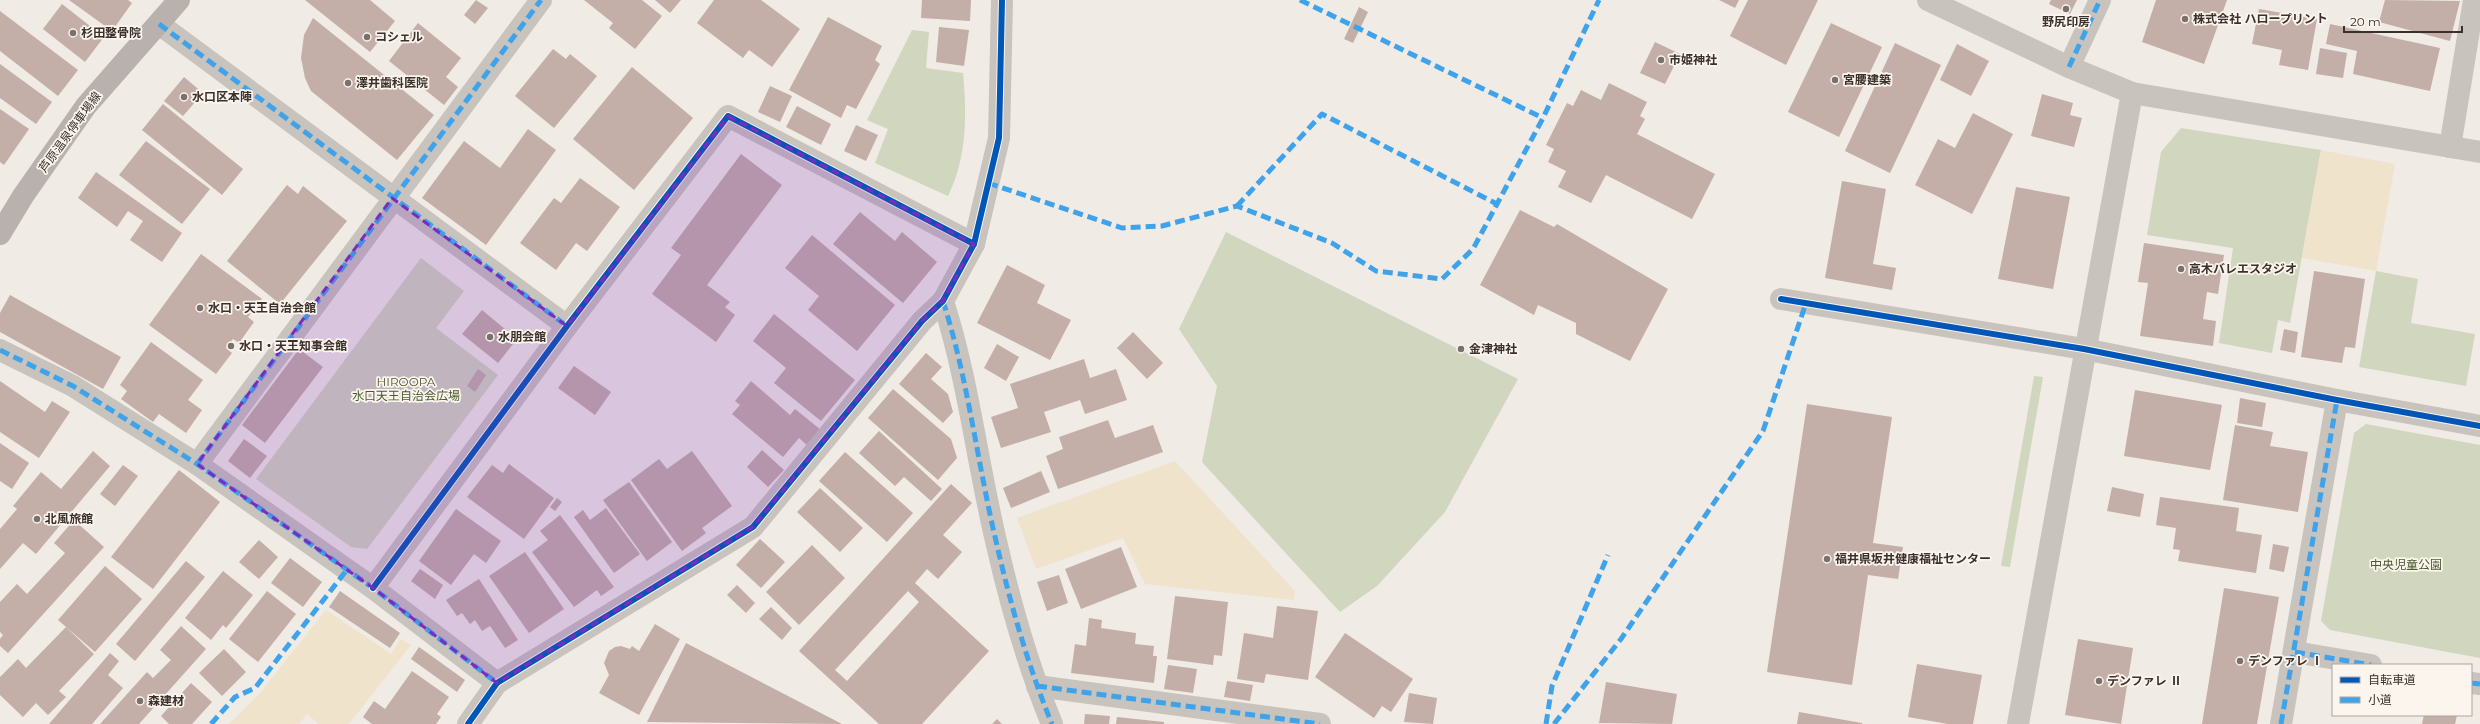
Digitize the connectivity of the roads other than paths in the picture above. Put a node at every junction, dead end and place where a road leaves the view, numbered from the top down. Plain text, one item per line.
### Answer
1 (179, 0) edge
2 (541, 0) edge
3 (1002, 0) edge
4 (1928, 0) edge
5 (2100, 0) edge
6 (2474, 0) edge
7 (159, 24) junction
8 (2069, 67) junction
9 (2132, 93) junction
10 (2450, 147) junction
11 (2480, 152) edge
12 (392, 198) junction
13 (0, 234) edge
14 (974, 244) junction
15 (1781, 299) dead end
16 (943, 301) junction
17 (567, 326) junction
18 (2084, 349) junction
19 (0, 350) edge
20 (2337, 400) junction
21 (2480, 426) edge
22 (197, 464) junction
23 (373, 588) junction
24 (2295, 652) junction
25 (2365, 664) edge
26 (497, 683) junction
27 (1037, 686) junction
28 (468, 724) edge
29 (1052, 724) edge
30 (1320, 724) edge
31 (2018, 724) edge
32 (2281, 724) edge

1 - 7 main road, 芦原温泉停車場線
2 - 12 street
3 - 14 street
4 - 8 street
5 - 8 street
6 - 10 street
7 - 12 street
7 - 13 main road, 芦原温泉停車場線
8 - 9 street
9 - 10 street
9 - 18 street
10 - 11 street
12 - 17 street
12 - 22 street
14 - 16 street
14 - 17 street
15 - 18 street
16 - 26 street
16 - 27 street
17 - 23 street
18 - 20 street
18 - 31 street
19 - 22 street
20 - 21 street
20 - 24 street
22 - 23 street
23 - 26 street
24 - 25 street
24 - 32 street
26 - 28 street
27 - 29 street
27 - 30 street

